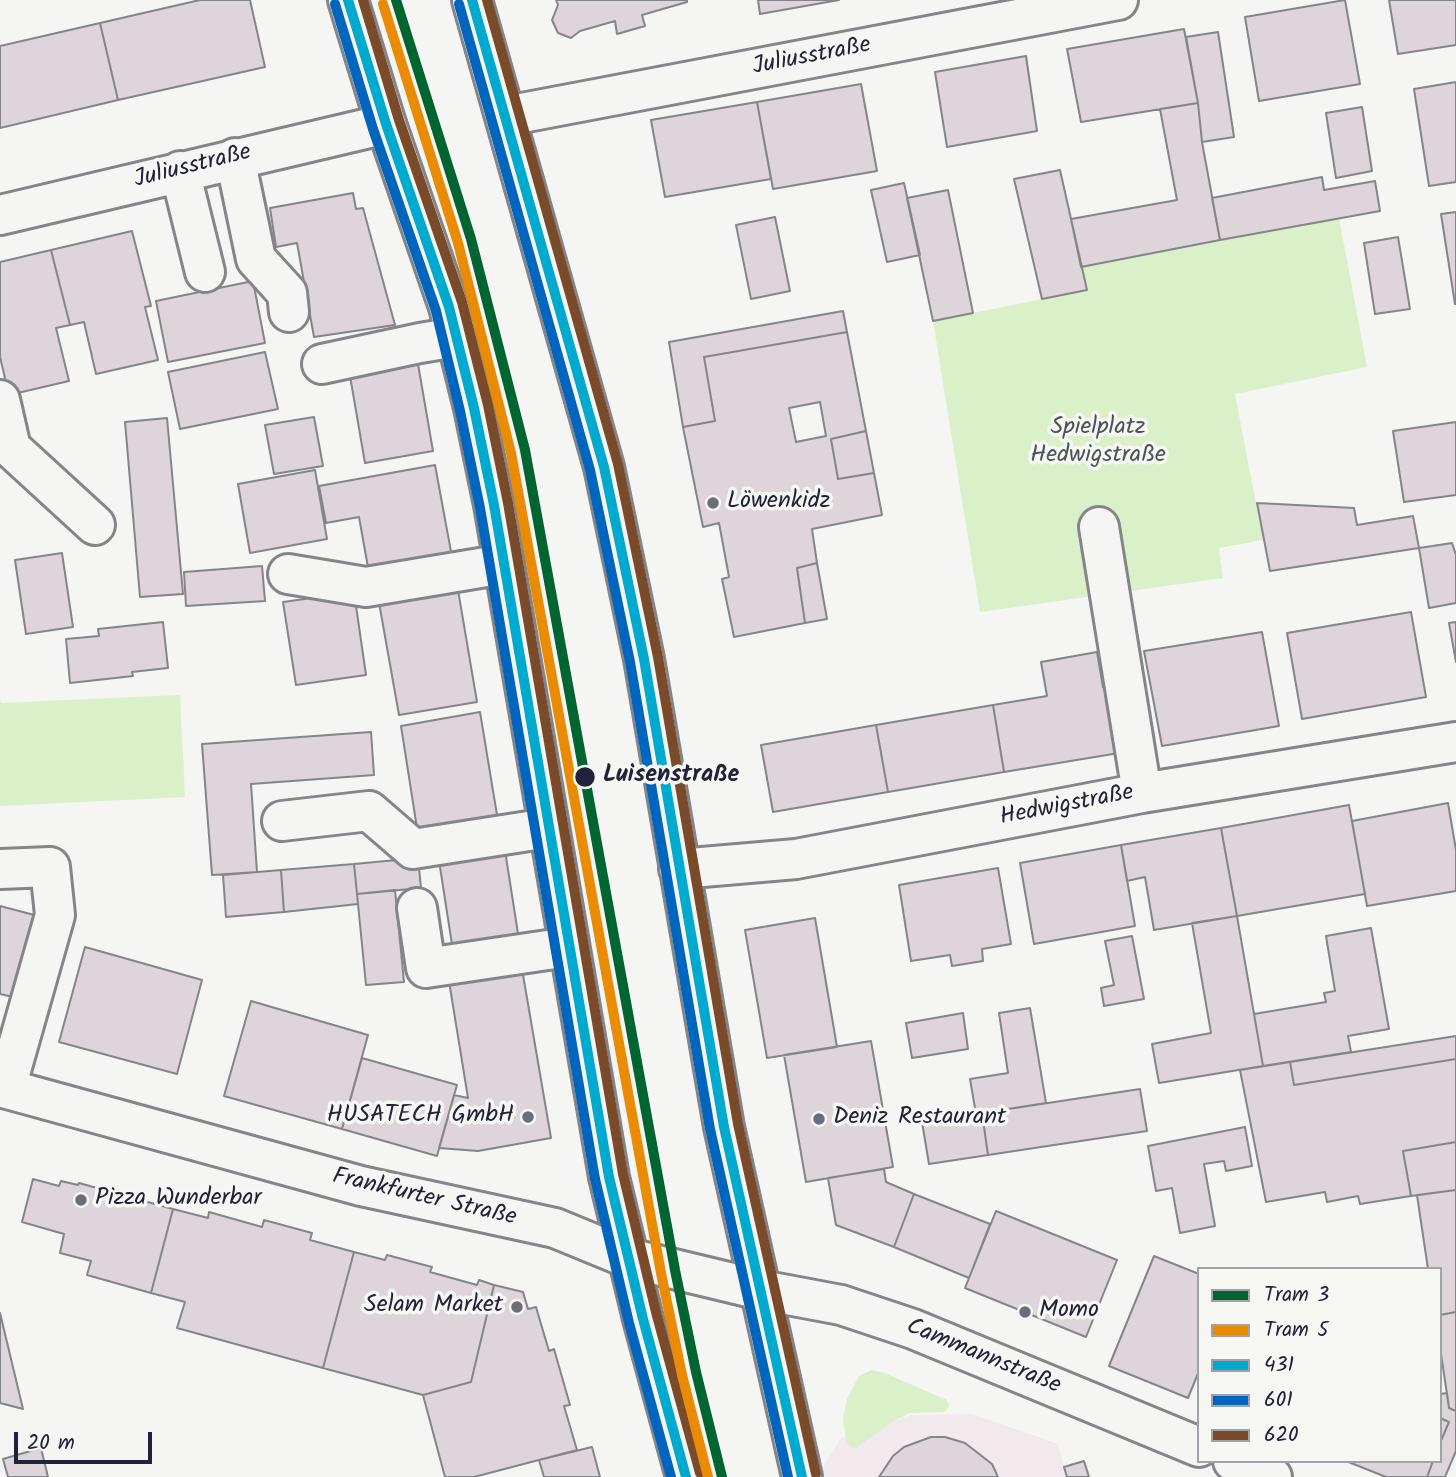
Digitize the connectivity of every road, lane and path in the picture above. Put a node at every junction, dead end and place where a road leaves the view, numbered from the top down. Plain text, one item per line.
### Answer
1 (348, 0) edge
2 (472, 0) edge
3 (1118, 0) edge
4 (506, 116) junction
5 (386, 124) junction
6 (235, 158) junction
7 (180, 171) junction
8 (0, 215) edge
9 (205, 272) dead end
10 (289, 312) dead end
11 (456, 338) junction
12 (323, 365) dead end
13 (0, 400) edge
14 (95, 524) dead end
15 (1099, 527) dead end
16 (504, 564) junction
17 (288, 574) dead end
18 (1456, 742) edge
19 (1142, 793) junction
20 (282, 821) dead end
21 (548, 828) junction
22 (0, 869) edge
23 (679, 869) junction
24 (417, 908) dead end
25 (568, 947) junction
26 (3, 1088) edge
27 (628, 1258) junction
28 (761, 1290) junction
29 (1197, 1446) edge
30 (1238, 1463) edge
31 (686, 1477) edge
32 (802, 1477) edge
33 (1272, 1477) edge

1 - 5 street
2 - 4 street
3 - 4 street, Juliusstraße
4 - 23 street
5 - 6 street, Juliusstraße
5 - 11 street
6 - 7 street, Juliusstraße
6 - 10 street
7 - 8 street, Juliusstraße
7 - 9 street
11 - 12 street
11 - 16 street
13 - 14 street
15 - 19 street
16 - 17 street
16 - 21 street
18 - 19 street, Hedwigstraße
19 - 23 street, Hedwigstraße
20 - 21 street
21 - 25 street
22 - 26 street
23 - 28 street
24 - 25 street
25 - 27 street
26 - 27 street, Frankfurter Straße
27 - 28 street, Frankfurter Straße
27 - 31 street
28 - 29 street, Cammannstraße
28 - 32 street
30 - 33 street

